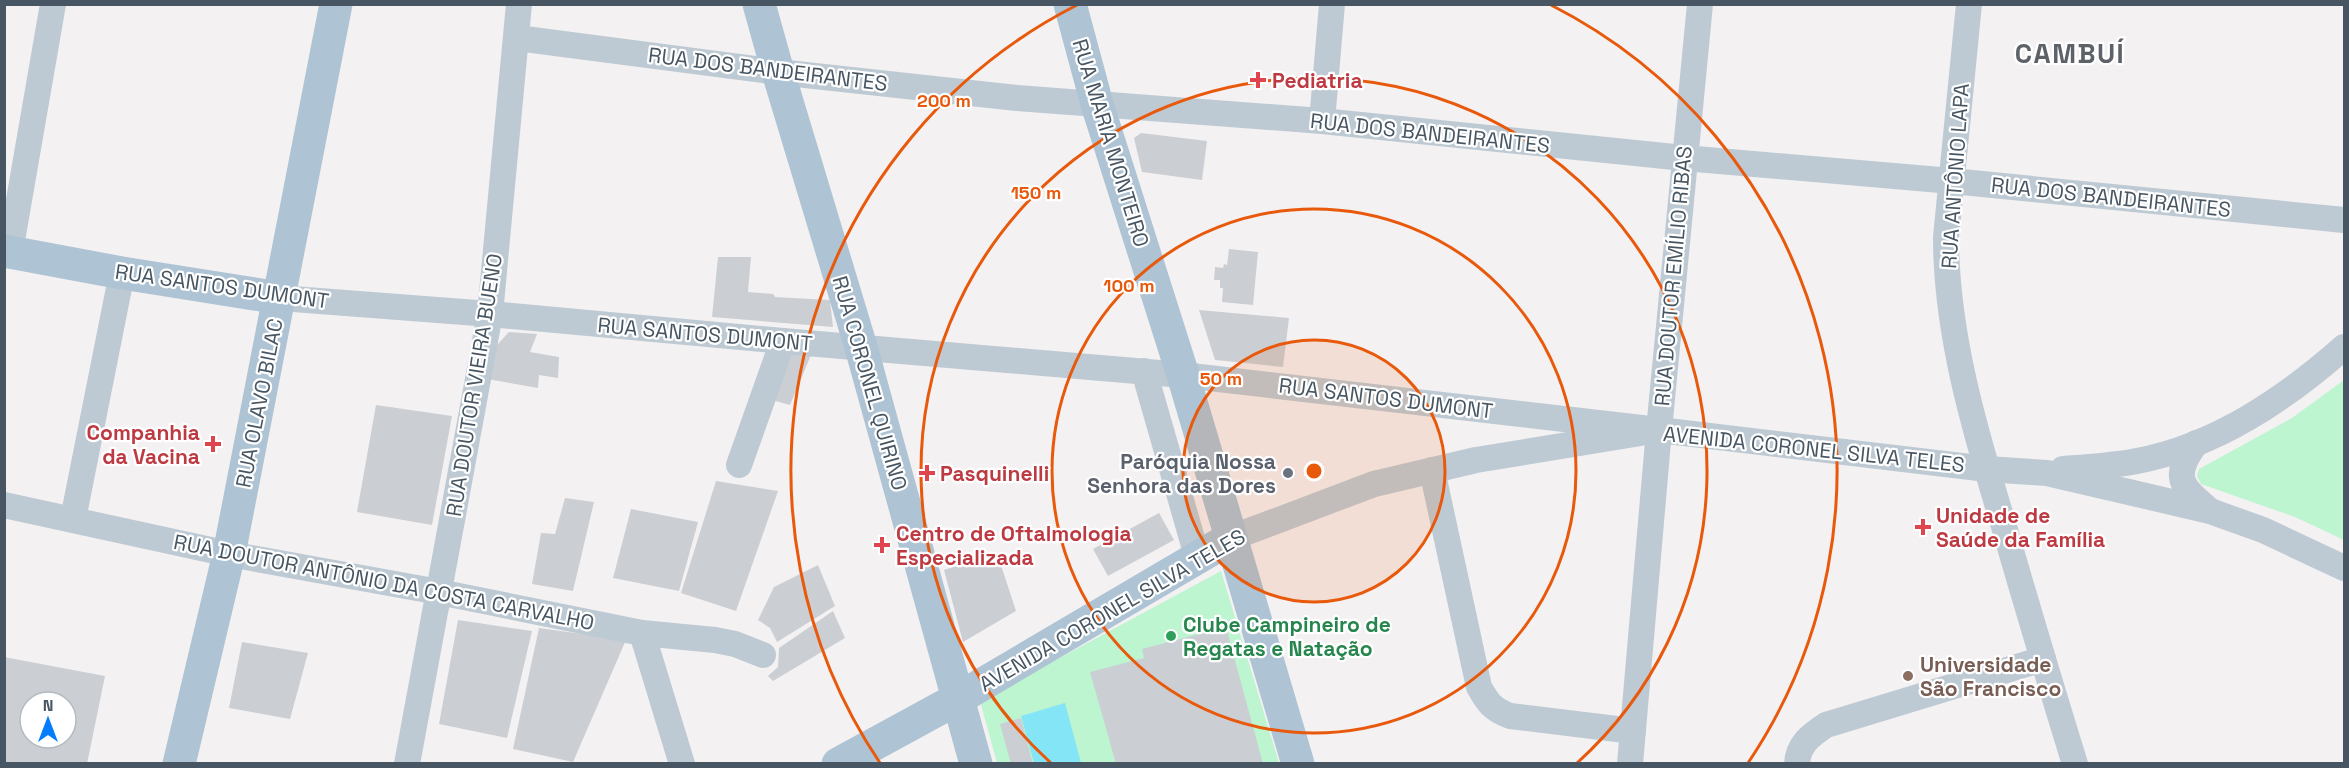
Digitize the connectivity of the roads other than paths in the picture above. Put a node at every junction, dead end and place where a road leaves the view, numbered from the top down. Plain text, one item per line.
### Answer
1 (53, 4) edge
2 (336, 4) edge
3 (519, 4) edge
4 (759, 4) edge
5 (1070, 4) edge
6 (1332, 4) edge
7 (1700, 4) edge
8 (1969, 4) edge
9 (517, 38) junction
10 (778, 72) junction
11 (1097, 104) junction
12 (1322, 121) junction
13 (1684, 159) junction
14 (1952, 181) junction
15 (2344, 220) edge
16 (7, 251) edge
17 (122, 273) junction
18 (280, 298) junction
19 (490, 314) junction
20 (783, 341) junction
21 (2344, 346) edge
22 (861, 347) junction
23 (1143, 371) junction
24 (1183, 375) junction
25 (1496, 411) junction
26 (1659, 430) junction
27 (2196, 443) junction
28 (1499, 456) junction
29 (739, 465) dead end
30 (1987, 469) junction
31 (1432, 470) junction
32 (2033, 471) junction
33 (4, 505) edge
34 (2210, 512) junction
35 (73, 519) junction
36 (1231, 538) junction
37 (229, 554) junction
38 (1197, 556) junction
39 (2344, 568) edge
40 (440, 592) junction
41 (642, 633) junction
42 (763, 655) dead end
43 (2043, 659) junction
44 (958, 698) junction
45 (1633, 731) junction
46 (179, 764) edge
47 (407, 764) edge
48 (681, 764) edge
49 (838, 764) edge
50 (976, 764) edge
51 (1298, 764) edge
52 (1630, 764) edge
53 (1797, 764) edge
54 (2075, 764) edge

1 - 16 street
2 - 18 main road, RUA OLAVO BILAC
3 - 9 street, RUA DOUTOR VIEIRA BUENO
4 - 10 main road, RUA CORONEL QUIRINO
5 - 11 main road, RUA MARIA MONTEIRO
6 - 12 street
7 - 13 street, RUA DOUTOR EMÍLIO RIBAS
8 - 14 street, RUA ANTÔNIO LAPA
9 - 10 street, RUA DOS BANDEIRANTES
9 - 19 street, RUA DOUTOR VIEIRA BUENO
10 - 11 street, RUA DOS BANDEIRANTES
10 - 22 main road, RUA CORONEL QUIRINO
11 - 12 street, RUA DOS BANDEIRANTES
11 - 24 main road, RUA MARIA MONTEIRO
12 - 13 street, RUA DOS BANDEIRANTES
13 - 14 street, RUA DOS BANDEIRANTES
13 - 26 street, RUA DOUTOR EMÍLIO RIBAS
14 - 15 street, RUA DOS BANDEIRANTES
14 - 30 street, RUA ANTÔNIO LAPA
16 - 17 main road, RUA SANTOS DUMONT
17 - 18 main road, RUA SANTOS DUMONT
17 - 35 street
18 - 19 street, RUA SANTOS DUMONT
18 - 37 main road, RUA OLAVO BILAC
19 - 20 street, RUA SANTOS DUMONT
19 - 40 street, RUA DOUTOR VIEIRA BUENO
20 - 22 street, RUA SANTOS DUMONT
20 - 29 street
21 - 27 street
22 - 23 street, RUA SANTOS DUMONT
22 - 44 main road, RUA CORONEL QUIRINO
23 - 24 street, RUA SANTOS DUMONT
23 - 38 street
24 - 25 street, RUA SANTOS DUMONT
24 - 36 main road, RUA MARIA MONTEIRO
25 - 26 street, RUA SANTOS DUMONT
25 - 28 street
26 - 28 street, AVENIDA CORONEL SILVA TELES
26 - 30 street, AVENIDA CORONEL SILVA TELES
26 - 45 street, RUA DOUTOR EMÍLIO RIBAS
27 - 32 street
27 - 34 street
28 - 31 street, AVENIDA CORONEL SILVA TELES
30 - 32 street, AVENIDA CORONEL SILVA TELES
30 - 43 street, RUA ANTÔNIO LAPA
31 - 36 street, AVENIDA CORONEL SILVA TELES
31 - 45 street
32 - 34 street, AVENIDA CORONEL SILVA TELES
33 - 35 street, RUA DOUTOR ANTÔNIO DA COSTA CARVALHO
34 - 39 street, AVENIDA CORONEL SILVA TELES
35 - 37 street, RUA DOUTOR ANTÔNIO DA COSTA CARVALHO
36 - 38 main road, AVENIDA CORONEL SILVA TELES
36 - 51 main road, RUA MARIA MONTEIRO
37 - 40 street, RUA DOUTOR ANTÔNIO DA COSTA CARVALHO
37 - 46 main road, RUA OLAVO BILAC
38 - 44 main road, AVENIDA CORONEL SILVA TELES
40 - 41 street, RUA DOUTOR ANTÔNIO DA COSTA CARVALHO
40 - 47 street, RUA DOUTOR VIEIRA BUENO
41 - 42 street, RUA DOUTOR ANTÔNIO DA COSTA CARVALHO
41 - 48 street
43 - 53 street
43 - 54 street, RUA ANTÔNIO LAPA
44 - 49 main road, AVENIDA CORONEL SILVA TELES
44 - 50 main road, RUA CORONEL QUIRINO
45 - 52 street, RUA DOUTOR EMÍLIO RIBAS

